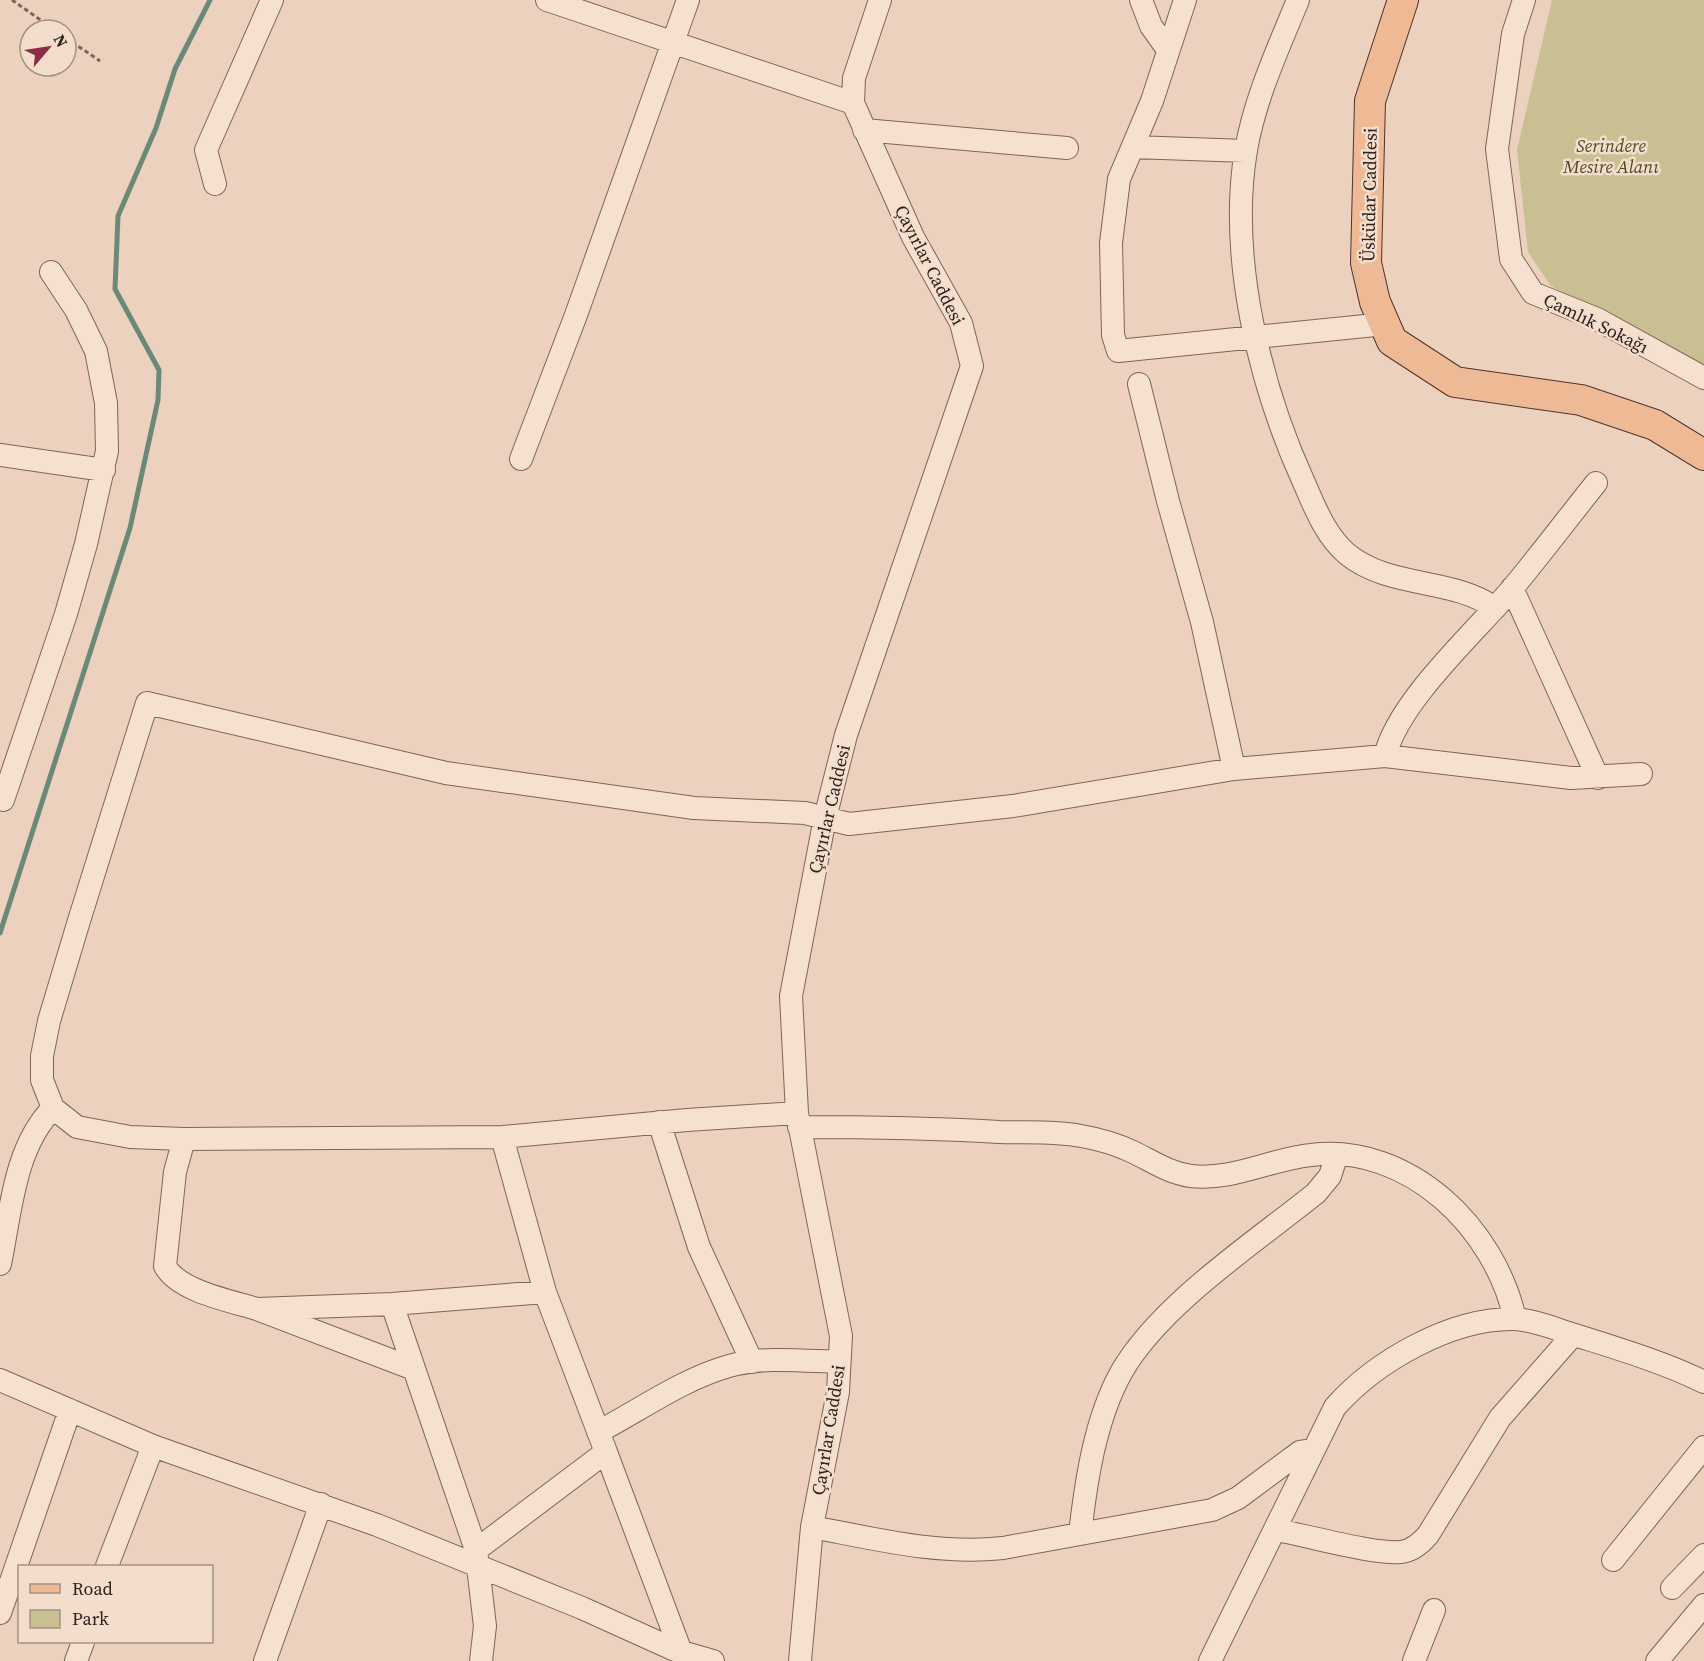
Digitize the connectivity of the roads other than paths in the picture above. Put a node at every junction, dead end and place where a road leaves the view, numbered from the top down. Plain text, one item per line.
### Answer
1 (272, 0) edge
2 (547, 0) edge
3 (688, 0) edge
4 (880, 0) edge
5 (1141, 0) edge
6 (1185, 0) edge
7 (1298, 0) edge
8 (1403, 0) edge
9 (1524, 0) edge
10 (673, 42) junction
11 (1168, 50) junction
12 (853, 103) junction
13 (864, 130) junction
14 (1132, 147) junction
15 (1067, 148) dead end
16 (1246, 152) junction
17 (215, 184) dead end
18 (51, 272) dead end
19 (1385, 324) junction
20 (1255, 337) junction
21 (1704, 378) edge
22 (1139, 384) dead end
23 (0, 455) edge
24 (1704, 455) edge
25 (521, 459) dead end
26 (104, 470) junction
27 (1596, 483) dead end
28 (1512, 588) junction
29 (1495, 608) junction
30 (1385, 756) junction
31 (1234, 769) junction
32 (1641, 774) dead end
33 (1598, 778) junction
34 (1, 803) edge
35 (825, 818) junction
36 (53, 1108) junction
37 (798, 1120) junction
38 (659, 1122) junction
39 (502, 1137) junction
40 (184, 1139) junction
41 (1337, 1154) junction
42 (0, 1264) edge
43 (545, 1292) junction
44 (392, 1304) junction
45 (257, 1309) junction
46 (1515, 1319) junction
47 (1573, 1335) junction
48 (752, 1362) junction
49 (839, 1362) junction
50 (414, 1369) junction
51 (0, 1380) edge
52 (1704, 1382) edge
53 (70, 1410) junction
54 (602, 1442) junction
55 (153, 1446) junction
56 (1704, 1447) edge
57 (1314, 1450) junction
58 (321, 1504) junction
59 (812, 1527) junction
60 (1276, 1530) junction
61 (1080, 1534) junction
62 (1704, 1555) edge
63 (476, 1557) junction
64 (1613, 1560) dead end
65 (107, 1565) edge
66 (1672, 1588) dead end
67 (1704, 1605) edge
68 (1434, 1610) dead end
69 (0, 1613) edge
70 (82, 1643) edge
71 (677, 1655) edge
72 (76, 1661) edge
73 (265, 1661) edge
74 (482, 1661) edge
75 (713, 1661) edge
76 (800, 1661) edge
77 (1210, 1661) edge
78 (1414, 1661) edge
79 (1657, 1661) edge

1 - 17 street
2 - 10 street
3 - 10 street
4 - 12 street, Çayırlar Caddesi
5 - 11 street
6 - 11 street
7 - 16 street
8 - 19 main road, Üsküdar Caddesi
9 - 21 street, Çamlık Sokağı
10 - 12 street
10 - 25 street
11 - 14 street
12 - 13 street, Çayırlar Caddesi
13 - 15 street
13 - 35 street, Çayırlar Caddesi
14 - 16 street
14 - 20 street
16 - 20 street
18 - 26 street
19 - 20 street
19 - 24 main road, Üsküdar Caddesi
20 - 29 street
22 - 31 street
23 - 26 street
26 - 34 street
27 - 28 street
28 - 29 street
28 - 33 street
29 - 30 street
30 - 31 street
30 - 33 street
31 - 35 street
32 - 33 street
35 - 36 street
35 - 37 street, Çayırlar Caddesi
36 - 40 street
36 - 42 street
37 - 38 street
37 - 41 street
37 - 49 street, Çayırlar Caddesi
38 - 39 street
38 - 48 street
39 - 40 street
39 - 43 street
40 - 45 street
41 - 46 street
41 - 61 street
43 - 44 street
43 - 54 street
44 - 45 street
44 - 50 street
45 - 50 street
46 - 47 street
46 - 57 street
47 - 52 street
47 - 60 street
48 - 49 street
48 - 54 street
49 - 59 street, Çayırlar Caddesi
50 - 63 street
51 - 53 street
53 - 55 street
53 - 69 street
54 - 63 street
54 - 71 street
55 - 58 street
55 - 65 street
56 - 64 street
57 - 60 street
57 - 61 street
58 - 63 street
58 - 73 street
59 - 61 street
59 - 76 street, Çayırlar Caddesi
60 - 77 street
62 - 66 street
63 - 71 street
63 - 74 street
67 - 79 street
68 - 78 street
70 - 72 street
71 - 75 street

